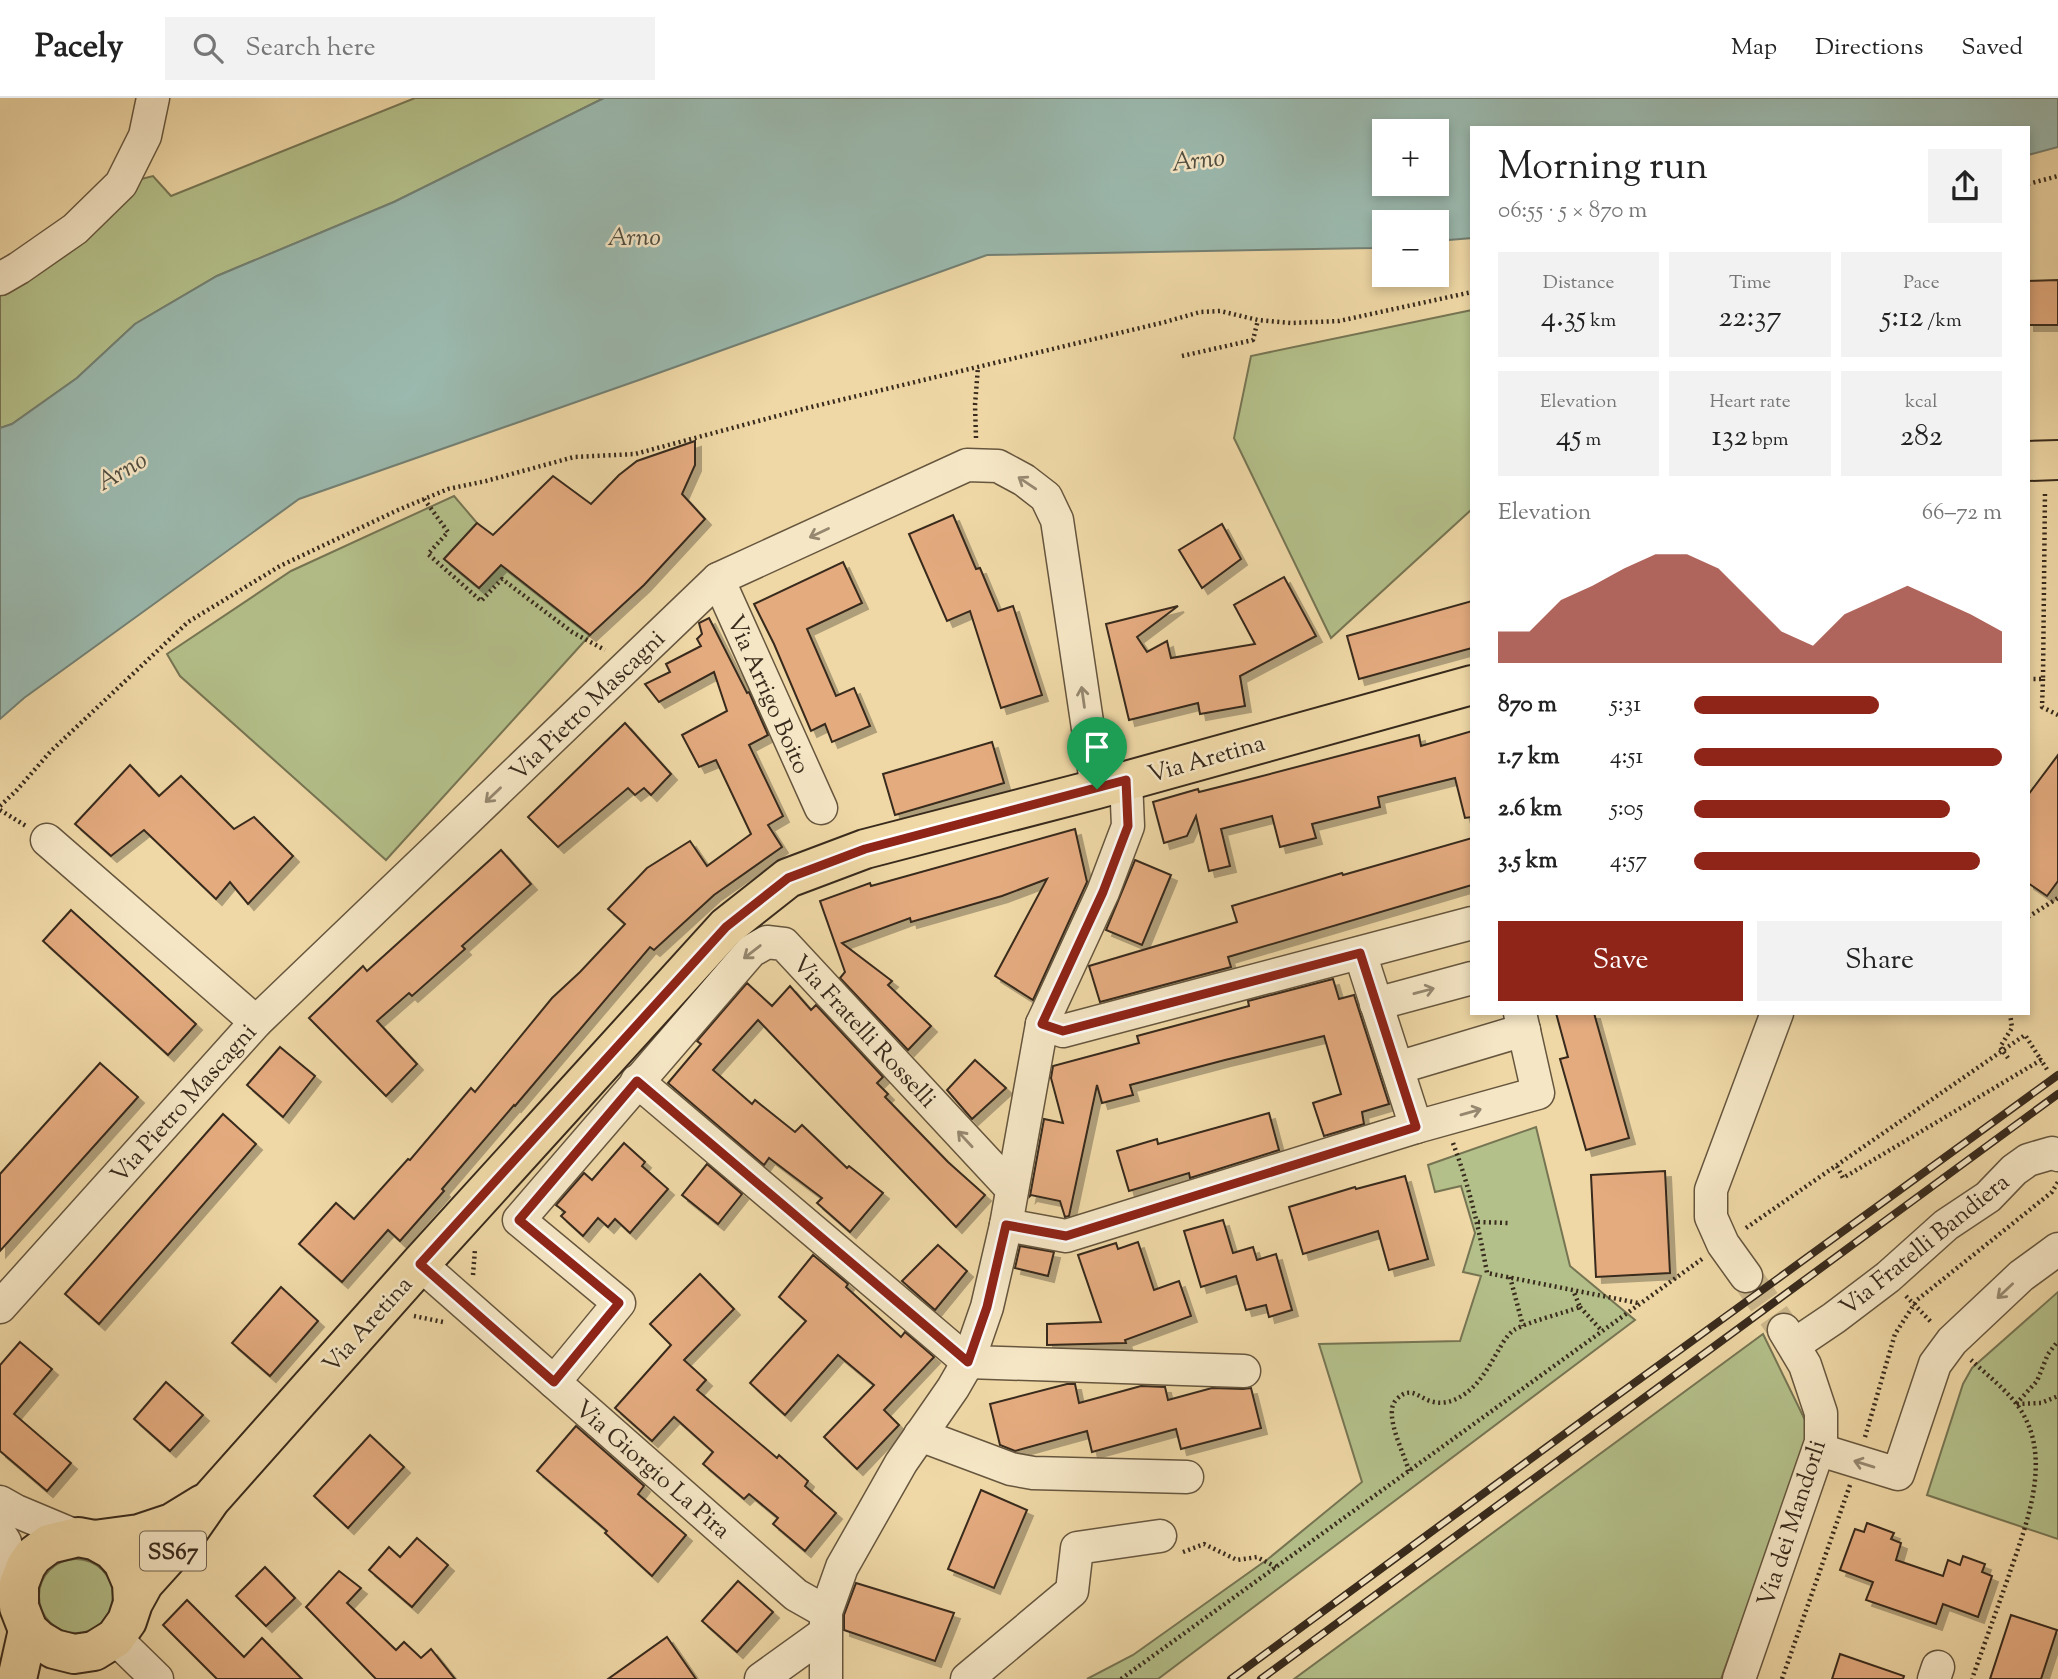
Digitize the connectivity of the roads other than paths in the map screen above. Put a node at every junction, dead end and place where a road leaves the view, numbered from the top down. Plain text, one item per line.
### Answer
1 (153, 98) edge
2 (0, 279) edge
3 (718, 579) junction
4 (1470, 686) edge
5 (1112, 785) junction
6 (821, 808) dead end
7 (47, 840) dead end
8 (1470, 924) edge
9 (1360, 953) junction
10 (1470, 979) edge
11 (1376, 1004) junction
12 (1776, 1015) edge
13 (256, 1022) junction
14 (1522, 1022) edge
15 (1042, 1024) junction
16 (1396, 1068) junction
17 (637, 1081) junction
18 (1430, 1123) junction
19 (2058, 1155) edge
20 (1012, 1189) junction
21 (1006, 1225) junction
22 (2058, 1249) edge
23 (420, 1264) junction
24 (1746, 1276) tunnel mouth
25 (0, 1307) edge
26 (1789, 1337) joint
27 (968, 1362) junction
28 (1244, 1371) dead end
29 (554, 1382) junction
30 (920, 1435) junction
31 (1820, 1450) junction
32 (1187, 1477) dead end
33 (211, 1499) junction
34 (0, 1502) edge
35 (0, 1534) edge
36 (1160, 1536) road end
37 (86, 1539) junction
38 (133, 1603) junction
39 (24, 1618) junction
40 (826, 1623) junction
41 (115, 1638) junction
42 (62, 1666) edge
43 (18, 1679) edge
44 (157, 1679) edge
45 (761, 1679) edge
46 (826, 1679) edge
47 (967, 1679) edge
48 (1739, 1679) edge

1 - 2 street
5 -> 3 street, Via Pietro Mascagni
3 - 6 street, Via Arrigo Boito
3 -> 13 street, Via Pietro Mascagni
4 - 5 main road, Via Aretina / SS67
5 - 15 street, Via Pietro Mascagni
5 - 23 main road, Via Aretina / SS67
7 - 13 street
8 - 9 street
9 - 11 street
9 - 15 street
11 -> 10 street
11 - 16 street
12 - 24 street
13 - 25 street, Via Pietro Mascagni
14 - 16 street
18 -> 14 street
15 - 20 street, Via Pietro Mascagni
16 - 18 street
20 -> 17 street, Via Fratelli Rosselli
17 - 27 street
17 - 29 street, Via Fratelli Rosselli
18 - 21 street
19 - 26 street, Via Fratelli Bandiera
20 - 21 street, Via Pietro Mascagni
21 - 27 street, Via Pietro Mascagni
22 -> 31 street
23 - 29 street, Via Giorgio La Pira
23 - 33 main road, Via Aretina / SS67
26 - 31 street, Via dei Mandorli
27 - 28 street
27 - 30 street, Via Pietro Mascagni
29 - 40 street, Via Giorgio La Pira
30 - 32 street
30 - 40 street, Via Pietro Mascagni
31 - 48 street, Via dei Mandorli
33 - 37 main road, Via Aretina / SS67
33 - 38 main road, Via Aretina / SS67
34 - 37 street
35 - 39 street
36 - 47 street
37 - 38 main road, SS67
37 - 39 main road, Via Aretina / SS67
38 - 41 main road, Via Aretina / SS67
39 - 42 main road
39 - 43 main road, Via Aretina / SS67
40 - 45 street
40 - 46 street
41 - 42 main road
41 - 44 street

